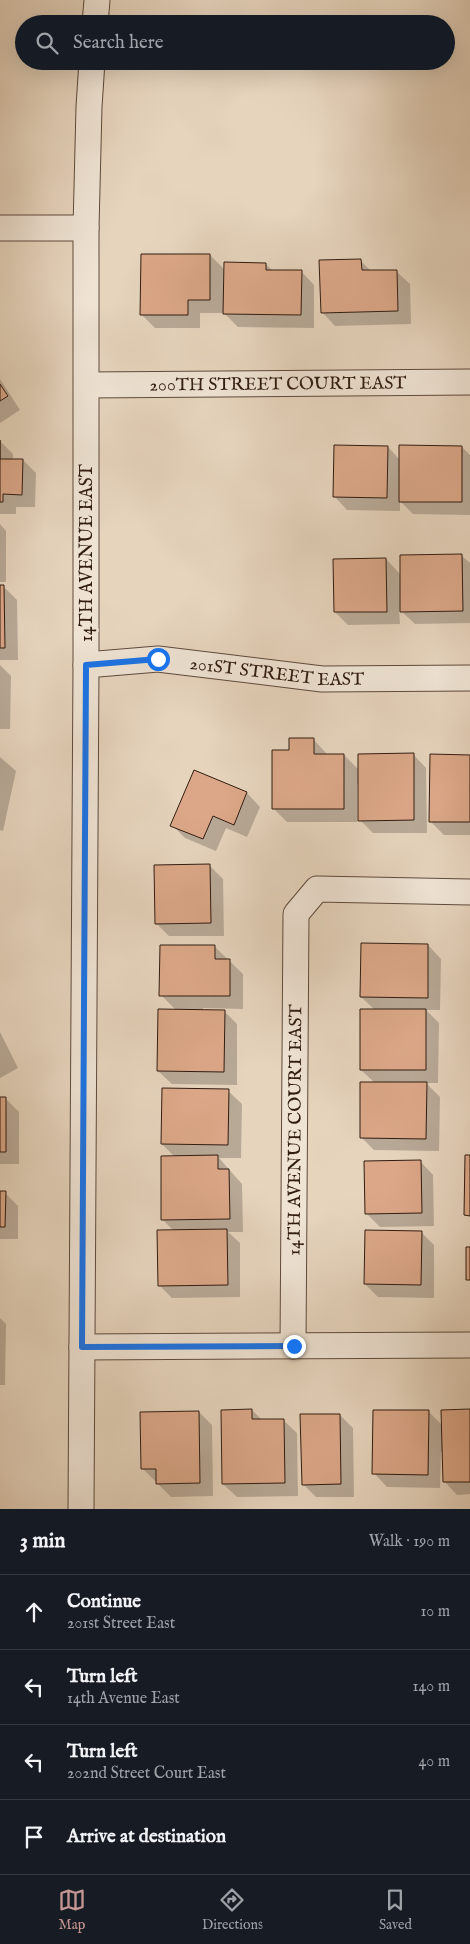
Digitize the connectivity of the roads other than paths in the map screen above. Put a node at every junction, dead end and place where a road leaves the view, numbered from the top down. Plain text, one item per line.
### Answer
1 (97, 0) edge
2 (96, 15) edge
3 (91, 70) edge
4 (0, 228) edge
5 (86, 228) junction
6 (470, 382) edge
7 (86, 385) junction
8 (86, 665) junction
9 (470, 678) edge
10 (470, 892) edge
11 (470, 1345) edge
12 (294, 1346) junction
13 (82, 1347) junction
14 (81, 1509) edge

1 - 2 street
3 - 5 street, 14TH AVENUE EAST
4 - 5 street
5 - 7 street, 14TH AVENUE EAST
6 - 7 street, 200TH STREET COURT EAST
7 - 8 street, 14TH AVENUE EAST
8 - 9 street, 201ST STREET EAST
8 - 13 street, 14TH AVENUE EAST
10 - 12 street, 14TH AVENUE COURT EAST
11 - 12 street
12 - 13 street
13 - 14 street, 14TH AVENUE EAST

